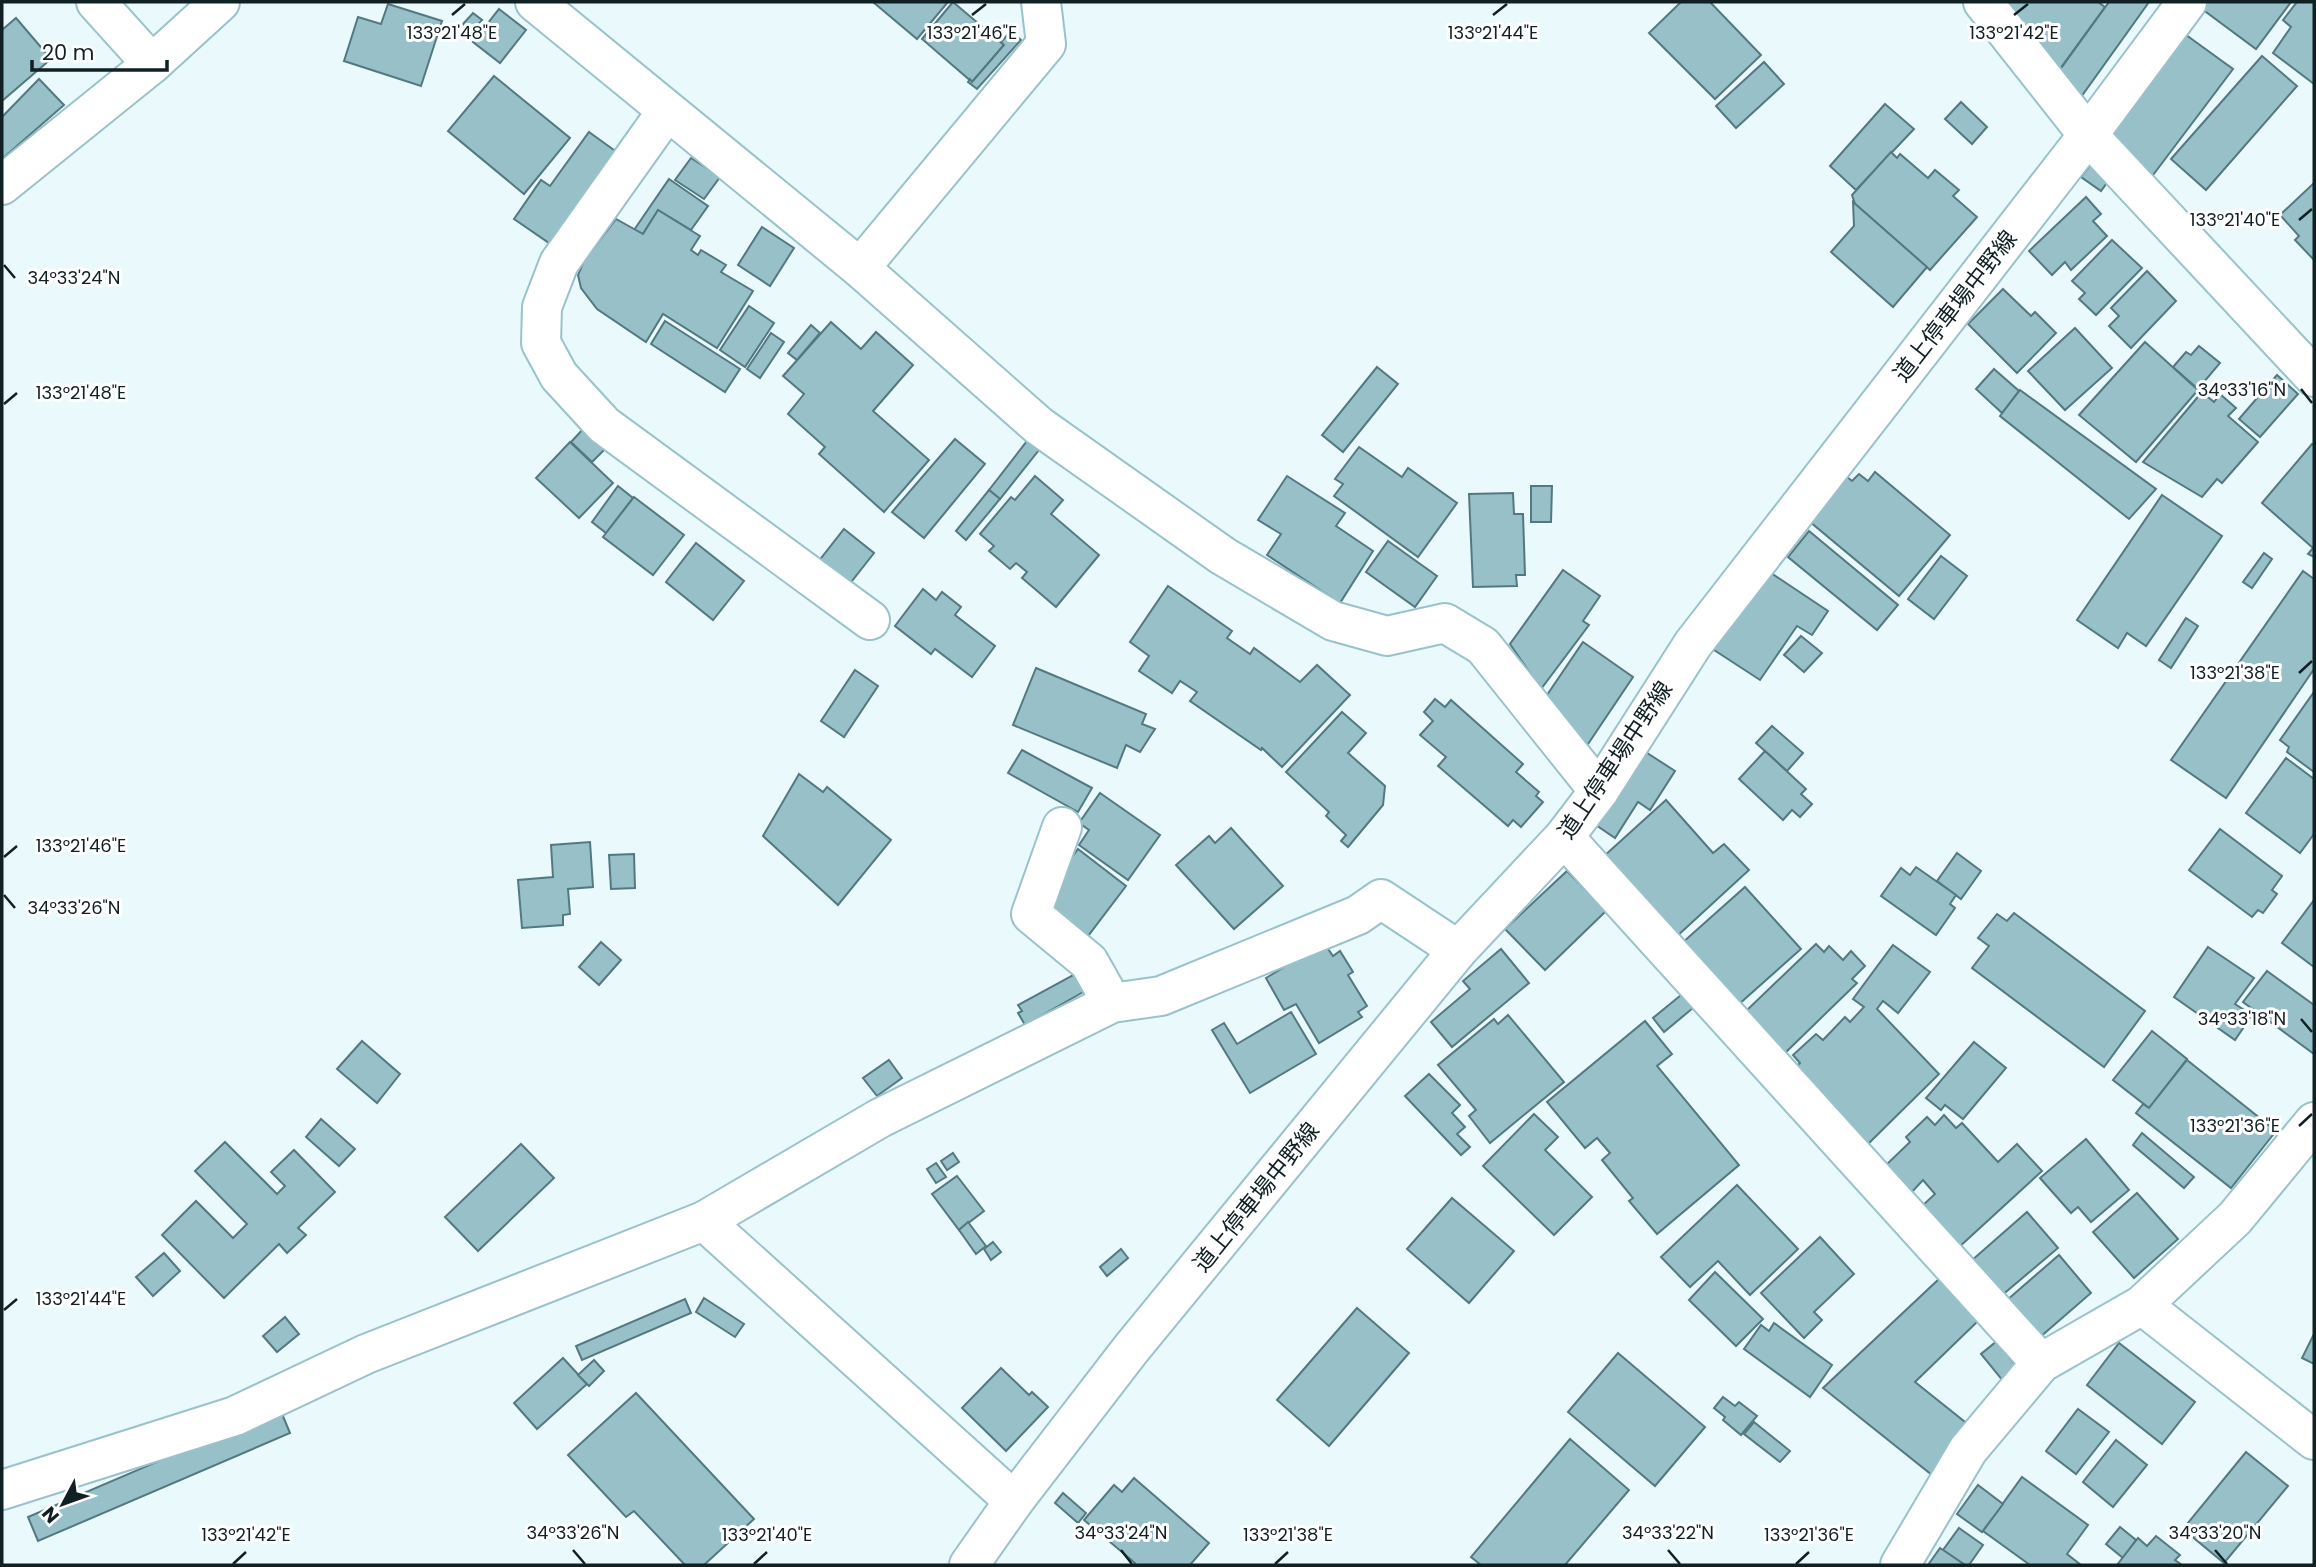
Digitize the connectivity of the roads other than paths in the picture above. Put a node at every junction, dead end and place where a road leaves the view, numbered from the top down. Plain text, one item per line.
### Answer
1 (96, 2) edge
2 (220, 2) edge
3 (535, 2) edge
4 (1041, 2) edge
5 (1983, 2) edge
6 (2187, 2) edge
7 (152, 65) junction
8 (667, 111) junction
9 (2088, 135) junction
10 (2, 185) edge
11 (860, 268) junction
12 (2314, 377) edge
13 (870, 620) dead end
14 (1599, 791) junction
15 (1062, 827) dead end
16 (1564, 837) junction
17 (1458, 950) junction
18 (1112, 1003) junction
19 (2314, 1122) edge
20 (704, 1221) junction
21 (2142, 1305) junction
22 (2041, 1363) junction
23 (2314, 1440) edge
24 (2, 1490) edge
25 (1014, 1501) junction
26 (969, 1565) edge
27 (1900, 1565) edge

1 - 7 street
2 - 7 street
3 - 8 street
4 - 11 street
5 - 9 street
6 - 9 street, 道上停車場中野線
7 - 10 street
8 - 11 street
8 - 13 street
9 - 12 street
9 - 14 street, 道上停車場中野線
11 - 14 street
14 - 16 street, 道上停車場中野線
15 - 18 street
16 - 17 street, 道上停車場中野線
16 - 22 street
17 - 18 street
17 - 25 street, 道上停車場中野線
18 - 20 street
19 - 21 street
20 - 24 street
20 - 25 street
21 - 22 street
21 - 23 street
22 - 27 street
25 - 26 street, 道上停車場中野線

